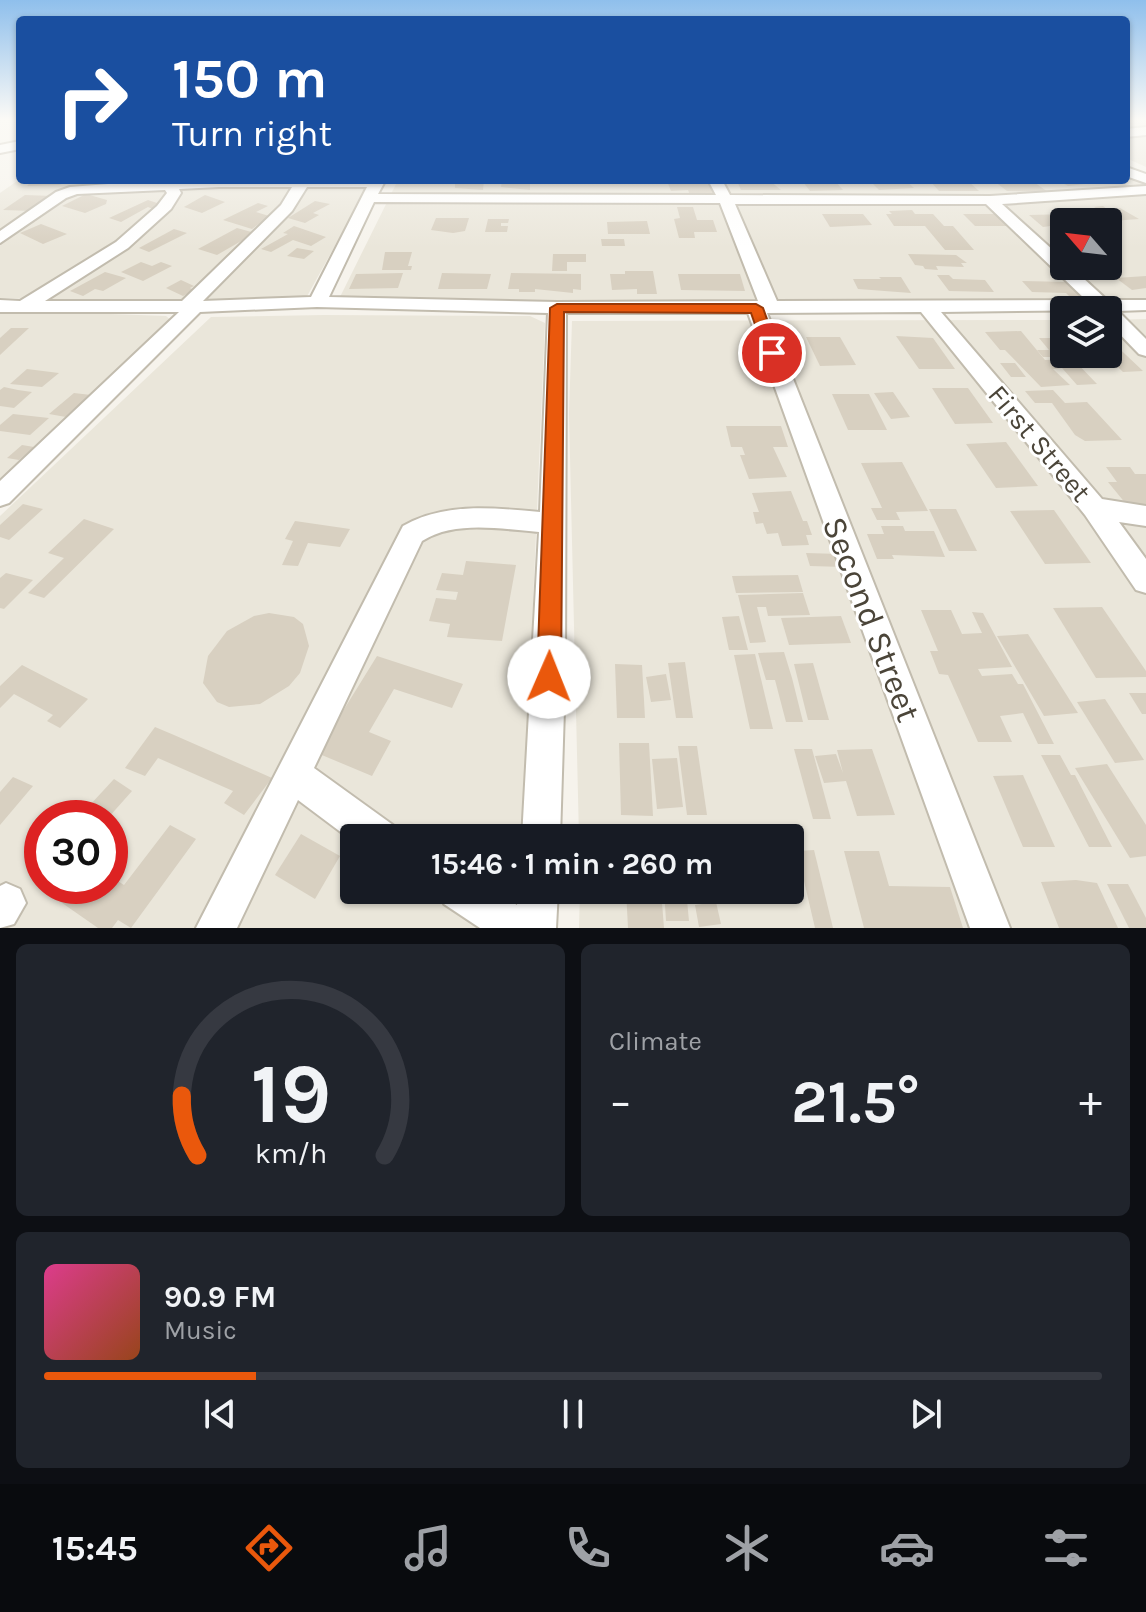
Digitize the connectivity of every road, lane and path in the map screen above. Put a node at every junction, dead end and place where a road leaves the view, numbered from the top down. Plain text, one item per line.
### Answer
1 (145, 184) edge
2 (168, 184) edge
3 (301, 184) edge
4 (320, 184) edge
5 (717, 184) edge
6 (375, 187) edge
7 (1146, 190) edge
8 (725, 199) junction
9 (990, 200) junction
10 (0, 238) edge
11 (1092, 296) edge
12 (317, 302) junction
13 (1146, 305) edge
14 (0, 306) edge
15 (191, 306) junction
16 (23, 307) junction
17 (1122, 307) edge
18 (557, 308) junction
19 (763, 308) junction
20 (928, 308) junction
21 (1050, 309) edge
22 (1122, 325) edge
23 (1146, 350) edge
24 (0, 496) edge
25 (1094, 508) junction
26 (1146, 516) edge
27 (551, 523) junction
28 (1146, 581) edge
29 (293, 774) junction
30 (361, 824) edge
31 (542, 824) edge
32 (479, 904) edge
33 (537, 904) edge
34 (216, 928) edge
35 (516, 928) edge
36 (536, 928) edge
37 (990, 928) edge

1 - 10 street
2 - 16 street
3 - 15 street
4 - 6 street
5 - 8 street, Second Street
6 - 8 street
6 - 12 street
7 - 9 street
8 - 9 street
8 - 19 street, Second Street
9 - 11 street
12 - 15 street
12 - 18 street
13 - 17 street
14 - 16 street
15 - 16 street
15 - 24 street
18 - 19 street
18 - 27 street
19 - 20 street
19 - 37 street, Second Street
20 - 21 street
20 - 25 street, First Street
22 - 23 street
25 - 26 street
25 - 28 street, First Street
27 - 29 street
27 - 31 street
29 - 30 street
29 - 34 street
32 - 35 street
33 - 36 street

